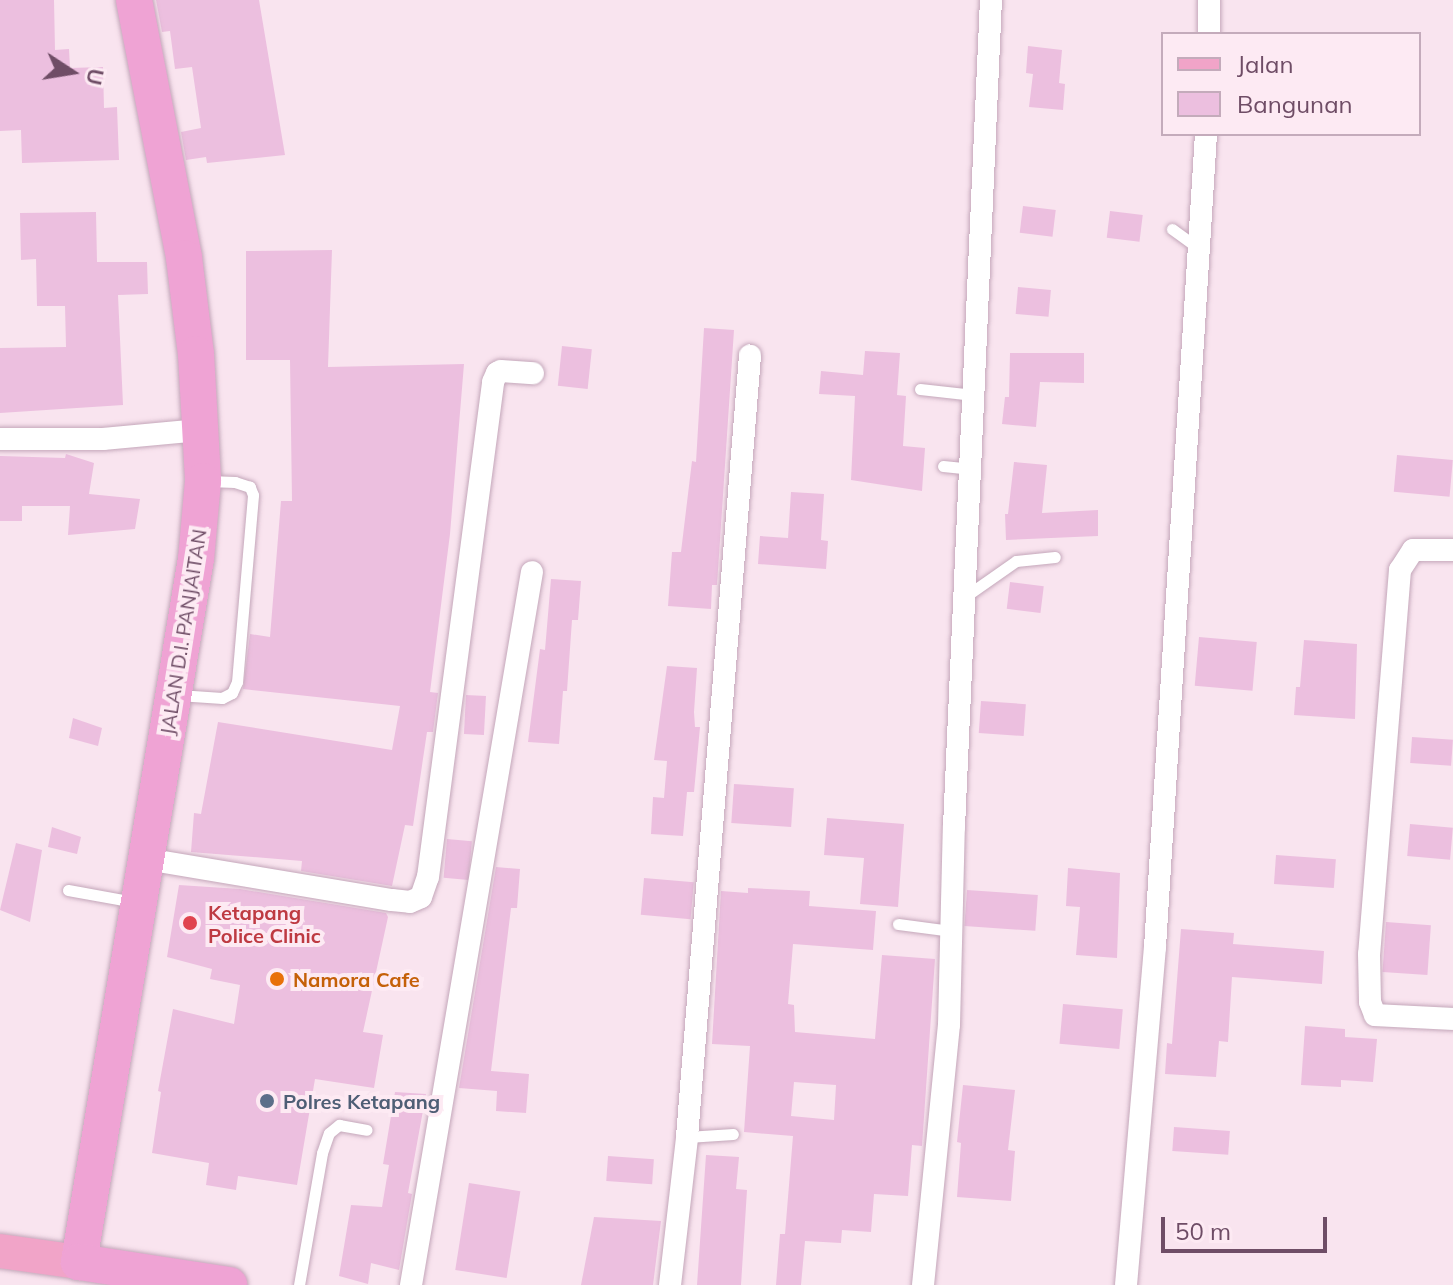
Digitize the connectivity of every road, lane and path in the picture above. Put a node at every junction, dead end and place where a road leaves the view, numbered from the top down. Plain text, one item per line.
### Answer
1 (134, 0) edge
2 (991, 0) edge
3 (1209, 0) edge
4 (1209, 32) edge
5 (1206, 136) edge
6 (1172, 229) dead end
7 (1201, 251) junction
8 (750, 356) dead end
9 (533, 373) dead end
10 (920, 389) dead end
11 (974, 395) junction
12 (200, 430) junction
13 (0, 439) edge
14 (943, 466) dead end
15 (970, 469) junction
16 (203, 481) junction
17 (1453, 550) edge
18 (1055, 557) dead end
19 (532, 572) dead end
20 (966, 596) junction
21 (174, 694) junction
22 (146, 859) junction
23 (68, 890) dead end
24 (139, 903) junction
25 (898, 924) dead end
26 (951, 931) junction
27 (1453, 1019) edge
28 (367, 1130) dead end
29 (733, 1134) dead end
30 (687, 1137) junction
31 (0, 1251) edge
32 (79, 1262) junction
33 (229, 1285) edge
34 (299, 1285) edge
35 (411, 1285) edge
36 (670, 1285) edge
37 (923, 1285) edge
38 (1126, 1285) edge

1 - 12 highway, JALAN D.I. PANJAITAN
2 - 11 street
3 - 4 street
5 - 7 street
6 - 7 lane
7 - 38 street
8 - 30 street
9 - 22 street
10 - 11 lane
11 - 15 street
12 - 13 street
12 - 16 highway, JALAN D.I. PANJAITAN
14 - 15 lane
15 - 20 street
16 - 21 highway, JALAN D.I. PANJAITAN
16 - 21 lane
17 - 27 street
18 - 20 lane
19 - 35 street
20 - 26 street
21 - 22 highway, JALAN D.I. PANJAITAN
22 - 24 highway, JALAN D.I. PANJAITAN
23 - 24 lane
24 - 32 highway, JALAN D.I. PANJAITAN
25 - 26 lane
26 - 37 street
28 - 34 lane
29 - 30 lane
30 - 36 street
31 - 32 main road
32 - 33 highway

